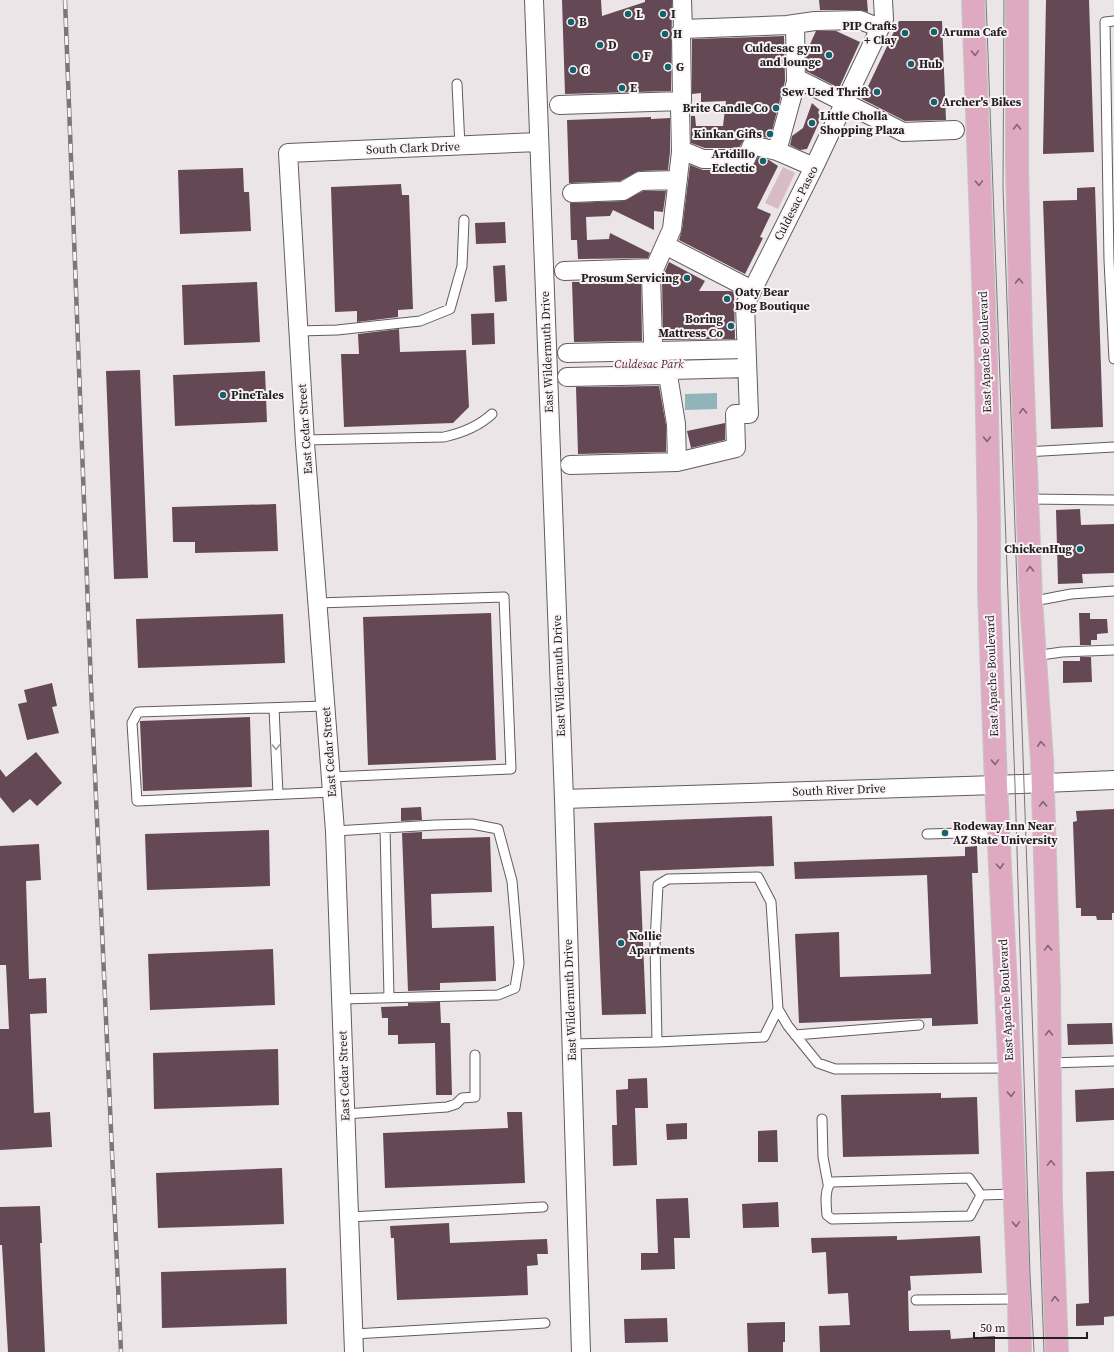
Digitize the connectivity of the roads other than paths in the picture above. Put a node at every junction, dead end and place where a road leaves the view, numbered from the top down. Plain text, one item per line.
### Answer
1 (534, 0) edge
2 (682, 0) edge
3 (883, 0) edge
4 (889, 0) edge
5 (973, 0) edge
6 (1017, 0) edge
7 (1114, 22) edge
8 (795, 24) junction
9 (880, 28) junction
10 (683, 29) junction
11 (796, 78) junction
12 (457, 84) dead end
13 (682, 101) junction
14 (844, 102) junction
15 (559, 105) dead end
16 (955, 130) dead end
17 (539, 142) junction
18 (460, 146) junction
19 (681, 150) junction
20 (777, 151) junction
21 (288, 153) joint
22 (814, 167) junction
23 (678, 180) junction
24 (572, 193) dead end
25 (464, 220) dead end
26 (665, 245) junction
27 (655, 268) junction
28 (564, 271) dead end
29 (752, 290) junction
30 (298, 331) junction
31 (746, 349) junction
32 (654, 351) junction
33 (567, 353) dead end
34 (1114, 359) edge
35 (747, 368) junction
36 (661, 375) junction
37 (567, 377) dead end
38 (492, 414) dead end
39 (305, 440) junction
40 (1114, 447) edge
41 (1025, 452) junction
42 (677, 462) junction
43 (570, 465) dead end
44 (1027, 499) junction
45 (1114, 500) edge
46 (1114, 591) edge
47 (1031, 600) junction
48 (317, 603) junction
49 (1114, 650) edge
50 (1034, 656) junction
51 (325, 706) junction
52 (274, 708) junction
53 (1114, 780) edge
54 (1042, 783) junction
55 (331, 784) junction
56 (996, 785) junction
57 (278, 794) junction
58 (564, 799) junction
59 (384, 828) junction
60 (335, 831) junction
61 (998, 832) junction
62 (927, 834) dead end
63 (389, 997) junction
64 (341, 999) junction
65 (778, 1009) junction
66 (919, 1025) dead end
67 (795, 1035) junction
68 (657, 1042) junction
69 (572, 1044) junction
70 (475, 1055) dead end
71 (1114, 1061) edge
72 (1050, 1063) junction
73 (1010, 1068) junction
74 (345, 1114) junction
75 (822, 1119) dead end
76 (828, 1184) junction
77 (1015, 1194) junction
78 (981, 1195) junction
79 (543, 1207) dead end
80 (349, 1217) junction
81 (1019, 1299) junction
82 (916, 1300) dead end
83 (545, 1323) dead end
84 (354, 1334) junction
85 (354, 1352) edge
86 (581, 1352) edge
87 (1020, 1352) edge
88 (1057, 1352) edge

1 - 17 street, East Wildermuth Drive
2 - 10 street
3 - 4 street
3 - 9 street, Culdesac Paseo
5 -> 56 main road, East Apache Boulevard
41 -> 6 main road
7 - 34 lane
8 - 9 street
8 - 10 street
8 - 11 street
9 - 14 street, Culdesac Paseo
10 - 13 street
11 - 14 street
11 - 20 street
12 - 18 lane
13 - 15 street
13 - 19 street
14 - 16 street
14 - 22 street, Culdesac Paseo
17 - 18 street, South Clark Drive
17 - 58 street, East Wildermuth Drive
18 - 21 street, South Clark Drive
19 - 20 street
19 - 23 street
20 - 22 street
21 - 30 street, East Cedar Street
22 - 29 street, Culdesac Paseo
23 - 24 street
23 - 26 street
25 - 30 lane
26 - 27 street
26 - 29 street
27 - 28 street
27 - 32 street
29 - 31 street, Culdesac Paseo
30 - 39 street, East Cedar Street
31 - 32 street
31 - 35 street, Culdesac Paseo
32 - 33 street
32 - 36 street
35 - 36 street
35 - 42 street, Culdesac Paseo
36 - 37 street
36 - 42 street
38 - 39 lane
39 - 48 street, East Cedar Street
40 - 41 lane
41 - 44 main road
42 - 43 street
44 - 45 lane
47 -> 44 main road
46 - 47 lane
47 - 50 main road
48 - 51 street, East Cedar Street
48 - 55 lane
49 - 50 lane
54 -> 50 main road
51 - 52 lane
51 - 55 street, East Cedar Street
52 -> 57 lane
52 - 57 lane
53 - 54 street, South River Drive
54 - 56 street, South River Drive
72 -> 54 main road
55 - 57 lane
55 - 60 street, East Cedar Street
56 - 58 street, South River Drive
56 - 61 main road, East Apache Boulevard
58 - 69 street, East Wildermuth Drive
59 - 60 lane
59 - 63 lane
59 - 63 lane
60 - 64 street, East Cedar Street
61 - 62 lane
61 -> 73 main road, East Apache Boulevard
63 - 64 lane
64 - 74 street, East Cedar Street
65 - 67 lane
65 - 68 lane
65 - 68 lane
66 - 67 lane
67 - 73 lane
68 - 69 lane
69 - 86 street, East Wildermuth Drive
70 - 74 lane
71 - 72 lane
88 -> 72 main road
73 -> 77 main road, East Apache Boulevard
74 - 80 street, East Cedar Street
75 - 76 lane
76 - 78 lane
76 - 78 lane
77 - 78 lane
77 -> 81 main road, East Apache Boulevard
79 - 80 lane
80 - 84 street, East Cedar Street
81 - 82 lane
81 - 87 main road, East Apache Boulevard
83 - 84 lane
84 - 85 street, East Cedar Street

